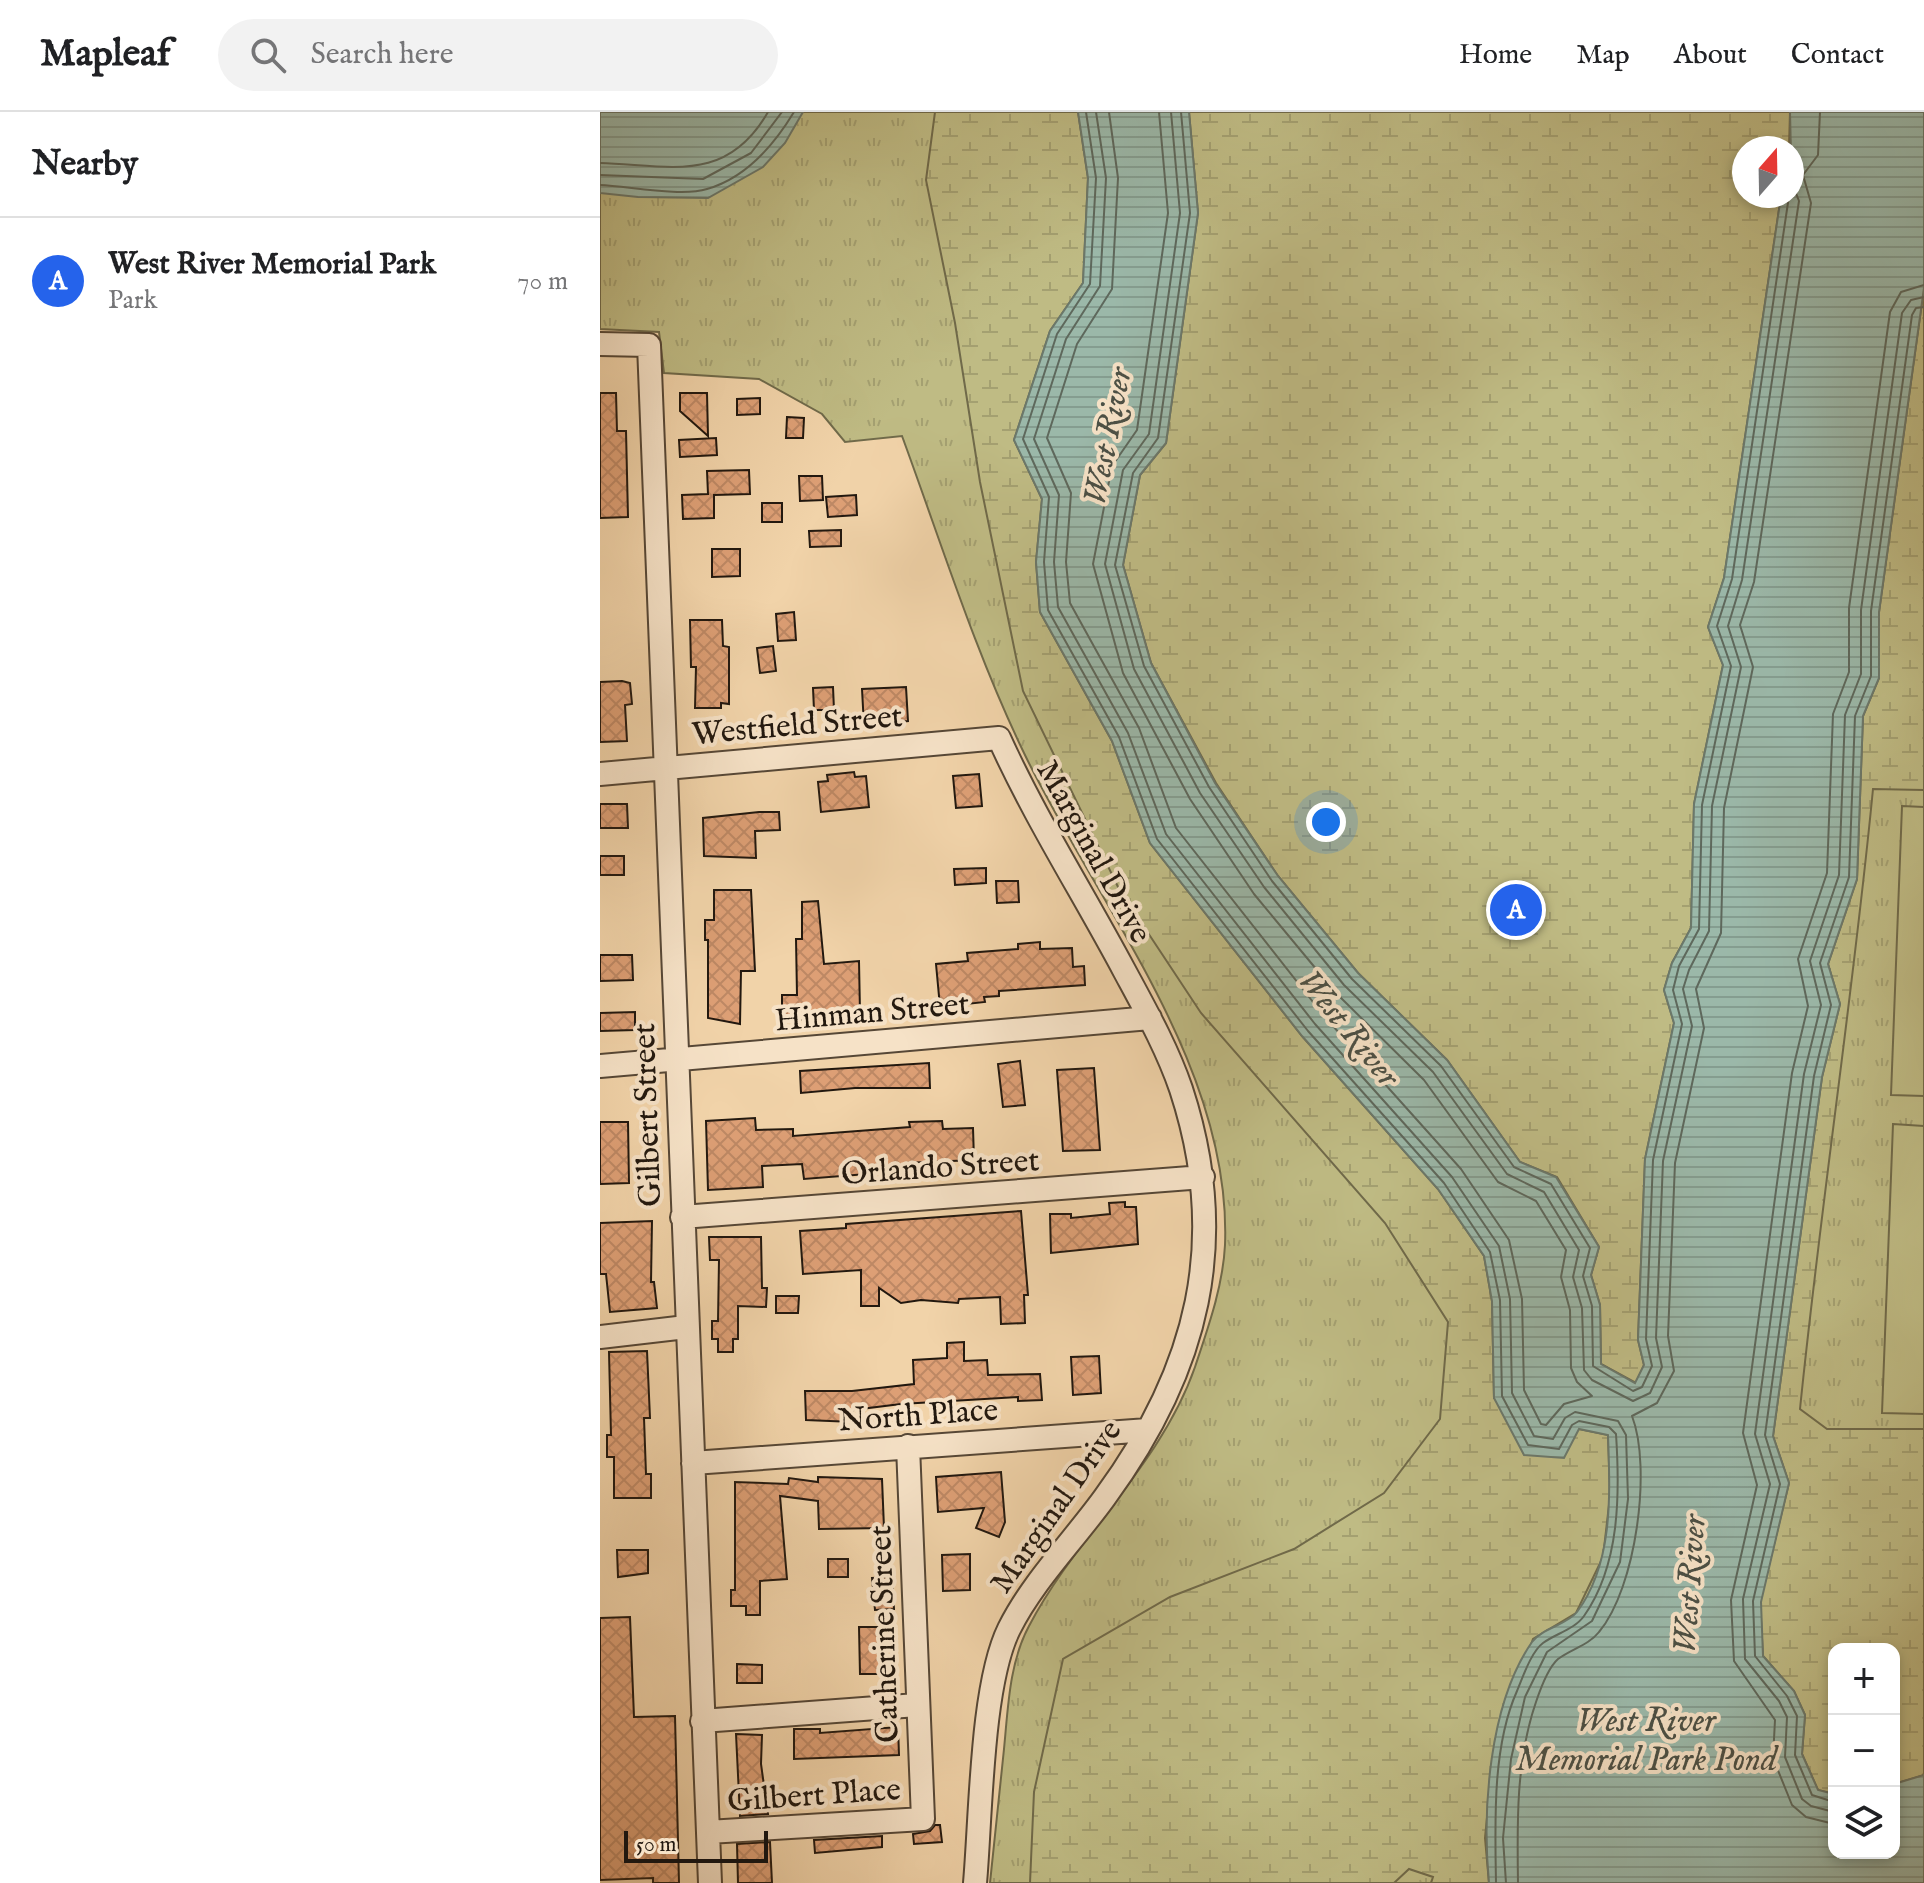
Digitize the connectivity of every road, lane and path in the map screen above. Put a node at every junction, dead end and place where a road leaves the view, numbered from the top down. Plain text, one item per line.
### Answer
1 (600, 344) edge
2 (999, 738) joint
3 (664, 768) junction
4 (600, 774) edge
5 (1150, 1018) junction
6 (675, 1059) junction
7 (600, 1066) edge
8 (1203, 1177) junction
9 (682, 1217) junction
10 (686, 1327) junction
11 (600, 1337) edge
12 (1148, 1430) junction
13 (908, 1446) junction
14 (693, 1463) junction
15 (917, 1705) junction
16 (702, 1721) junction
17 (923, 1819) joint
18 (708, 1832) junction
19 (710, 1883) edge
20 (975, 1883) edge

1 - 3 street, Gilbert Street
2 - 3 street, Westfield Street
2 - 5 street, Marginal Drive
3 - 4 street, Westfield Street
3 - 6 street, Gilbert Street
5 - 6 street, Hinman Street
5 - 8 street, Marginal Drive
6 - 7 street, Hinman Street
6 - 9 street, Gilbert Street
8 - 9 street, Orlando Street
8 - 12 street, Marginal Drive
9 - 10 street, Gilbert Street
10 - 11 street
10 - 14 street, Gilbert Street
12 - 13 street, North Place
12 - 20 street, Marginal Drive
13 - 14 street, North Place
13 - 15 street, Catherine Street
14 - 16 street, Gilbert Street
15 - 16 street
15 - 17 street, Catherine Street
16 - 18 street, Gilbert Street
17 - 18 street, Gilbert Place
18 - 19 street, Gilbert Street

